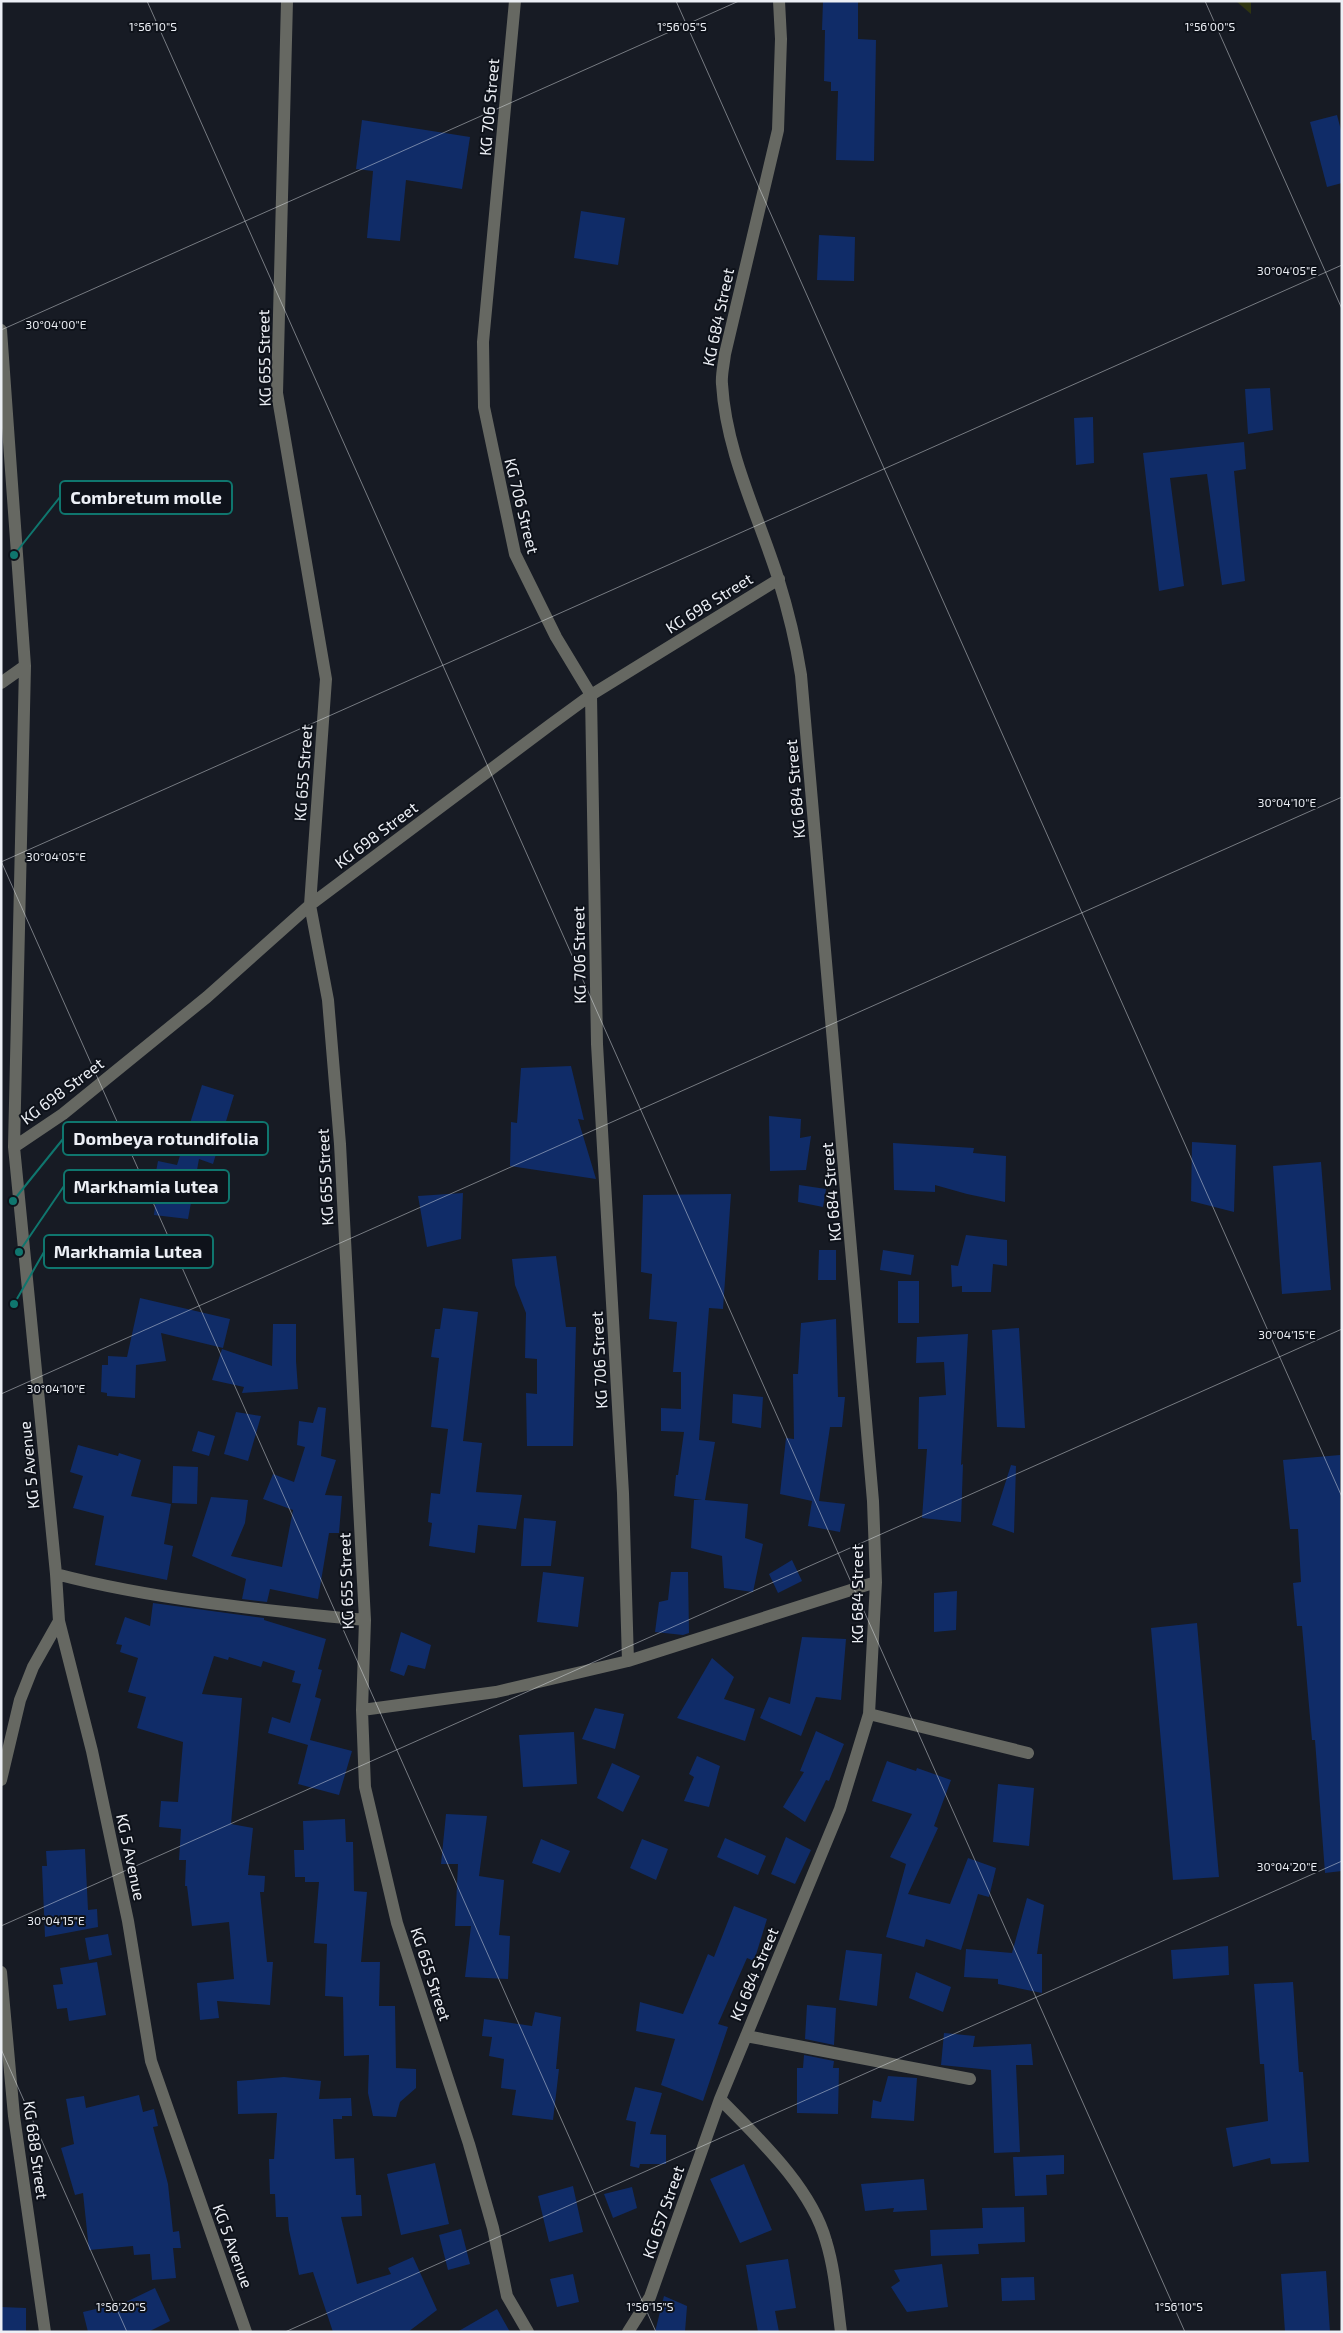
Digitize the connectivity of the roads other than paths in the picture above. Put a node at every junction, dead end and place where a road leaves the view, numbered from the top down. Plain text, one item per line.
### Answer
1 (287, 1) edge
2 (515, 1) edge
3 (779, 1) edge
4 (1, 330) edge
5 (779, 579) junction
6 (25, 666) junction
7 (1, 683) edge
8 (591, 695) junction
9 (310, 904) junction
10 (14, 1147) junction
11 (56, 1574) junction
12 (876, 1582) junction
13 (365, 1620) junction
14 (58, 1621) junction
15 (628, 1661) junction
16 (362, 1710) junction
17 (869, 1714) junction
18 (1028, 1753) dead end
19 (1, 1780) edge
20 (1, 1972) edge
21 (746, 2036) junction
22 (970, 2079) dead end
23 (720, 2099) junction
24 (45, 2332) edge
25 (246, 2332) edge
26 (528, 2332) edge
27 (628, 2332) edge
28 (841, 2332) edge

1 - 9 street, KG 655 Street
2 - 8 street, KG 706 Street
3 - 5 street, KG 684 Street
4 - 6 street, KG 5 Avenue
5 - 8 street, KG 698 Street
5 - 12 street, KG 684 Street
6 - 7 street
6 - 10 street, KG 5 Avenue
8 - 9 street, KG 698 Street
8 - 15 street, KG 706 Street
9 - 10 street, KG 698 Street
9 - 13 street, KG 655 Street
10 - 11 street, KG 5 Avenue
11 - 13 street
11 - 14 street, KG 5 Avenue
12 - 15 street
12 - 17 street, KG 684 Street
13 - 16 street, KG 655 Street
14 - 19 street
14 - 25 street, KG 5 Avenue
15 - 16 street
16 - 26 street, KG 655 Street
17 - 18 street
17 - 21 street, KG 684 Street
20 - 24 street, KG 688 Street
21 - 22 street
21 - 23 street, KG 684 Street
23 - 27 street, KG 657 Street
23 - 28 street

